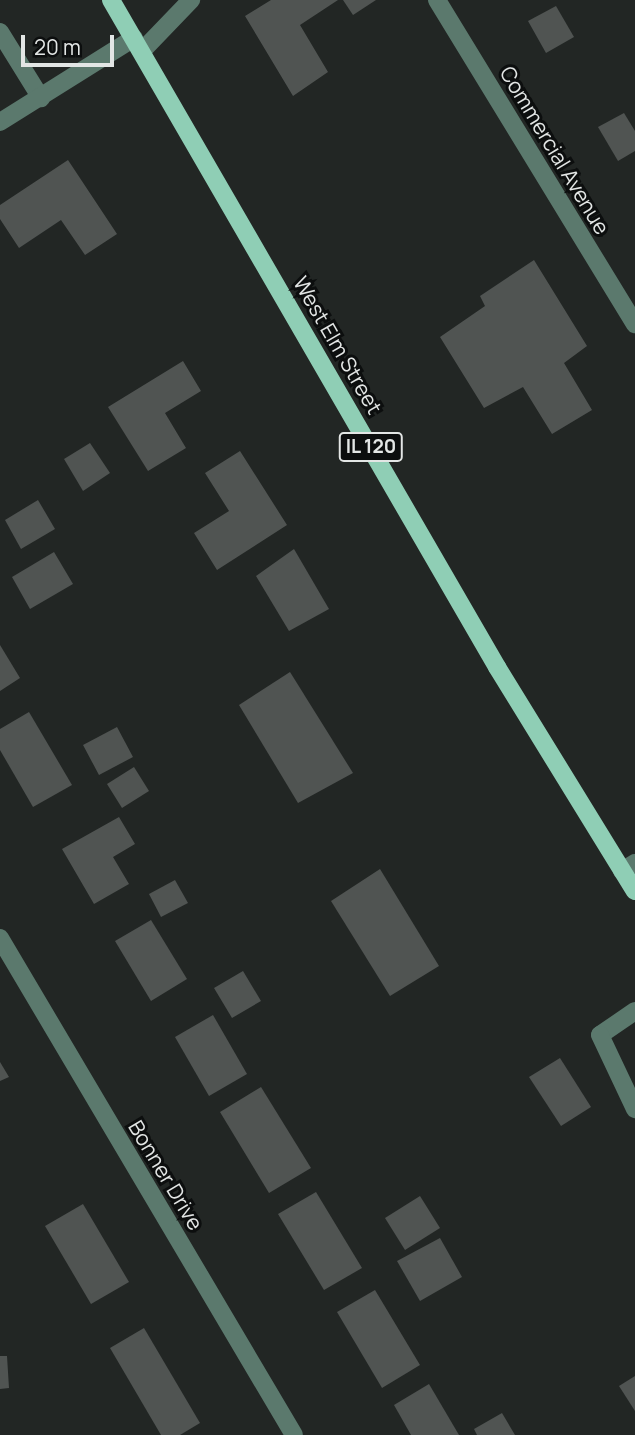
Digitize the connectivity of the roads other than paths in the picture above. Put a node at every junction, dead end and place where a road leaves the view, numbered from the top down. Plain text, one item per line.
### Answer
1 (111, 0) edge
2 (191, 0) edge
3 (437, 0) edge
4 (0, 32) edge
5 (138, 44) junction
6 (41, 98) junction
7 (0, 122) edge
8 (635, 324) edge
9 (629, 867) edge
10 (635, 891) edge
11 (0, 938) edge
12 (635, 1011) edge
13 (635, 1109) edge
14 (294, 1435) edge

1 - 5 main road, West Elm Street / IL 120
2 - 5 street
3 - 8 street, Commercial Avenue
4 - 6 street
5 - 6 street
5 - 9 main road, West Elm Street / IL 120
6 - 7 street
9 - 10 main road, West Elm Street / IL 120
11 - 14 street, Bonner Drive
12 - 13 street

